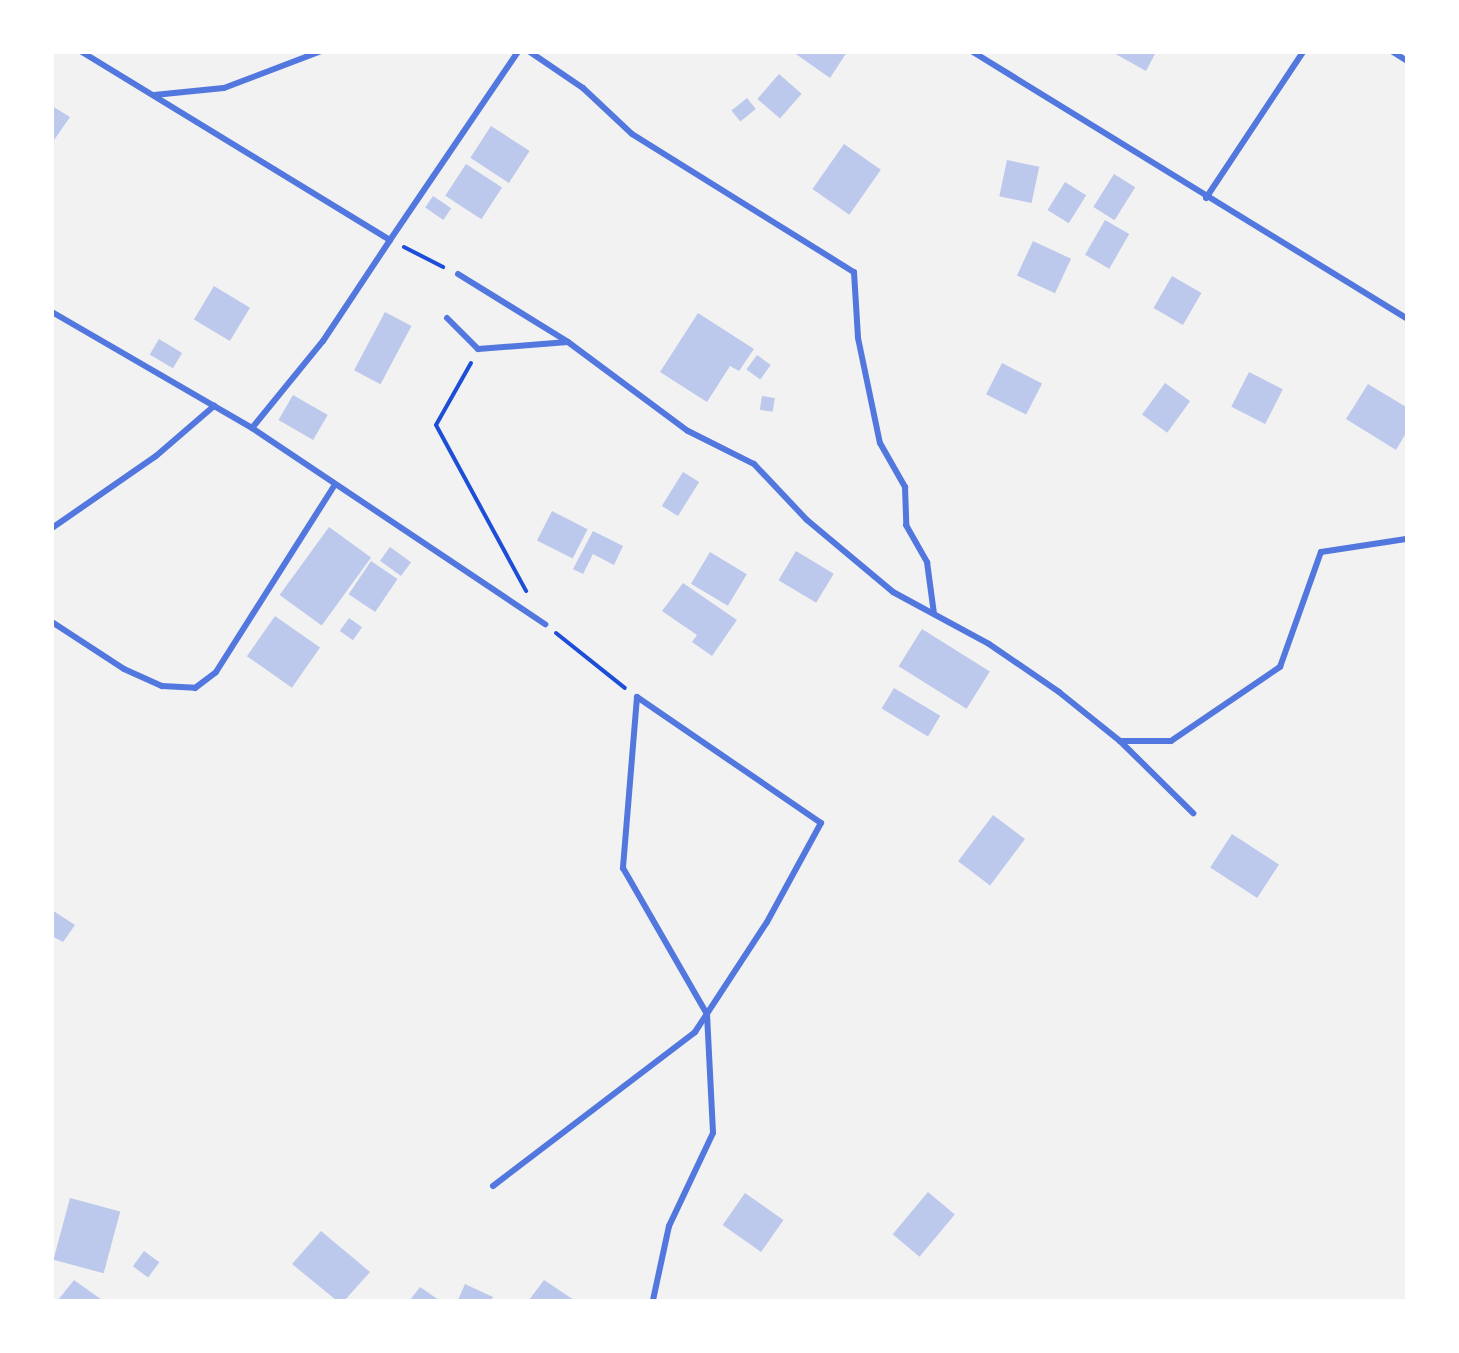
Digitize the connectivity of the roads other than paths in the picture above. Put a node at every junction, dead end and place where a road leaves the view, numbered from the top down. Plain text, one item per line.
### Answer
1 (82, 52) edge
2 (319, 52) edge
3 (518, 52) edge
4 (530, 52) edge
5 (973, 52) edge
6 (1304, 52) edge
7 (1393, 52) edge
8 (1407, 60) edge
9 (153, 95) junction
10 (1206, 198) junction
11 (390, 240) junction
12 (458, 274) road end
13 (52, 312) edge
14 (447, 318) dead end
15 (1407, 318) edge
16 (568, 342) junction
17 (214, 406) junction
18 (252, 429) junction
19 (334, 486) junction
20 (52, 528) edge
21 (1407, 539) edge
22 (934, 614) junction
23 (52, 622) edge
24 (544, 624) road end
25 (1120, 741) junction
26 (1192, 813) dead end
27 (707, 1014) junction
28 (493, 1186) dead end
29 (653, 1300) edge

1 - 9 street
2 - 9 street
3 - 11 street
4 - 22 street
5 - 10 street
6 - 10 street
7 - 8 street
9 - 11 street
10 - 15 street
11 - 18 street
12 - 16 street
13 - 17 street
14 - 16 street
16 - 22 street
17 - 18 street
17 - 20 street
18 - 19 street
19 - 23 street
19 - 24 street
21 - 25 street
22 - 25 street
25 - 26 street
27 - 27 street
27 - 28 street
27 - 29 street

